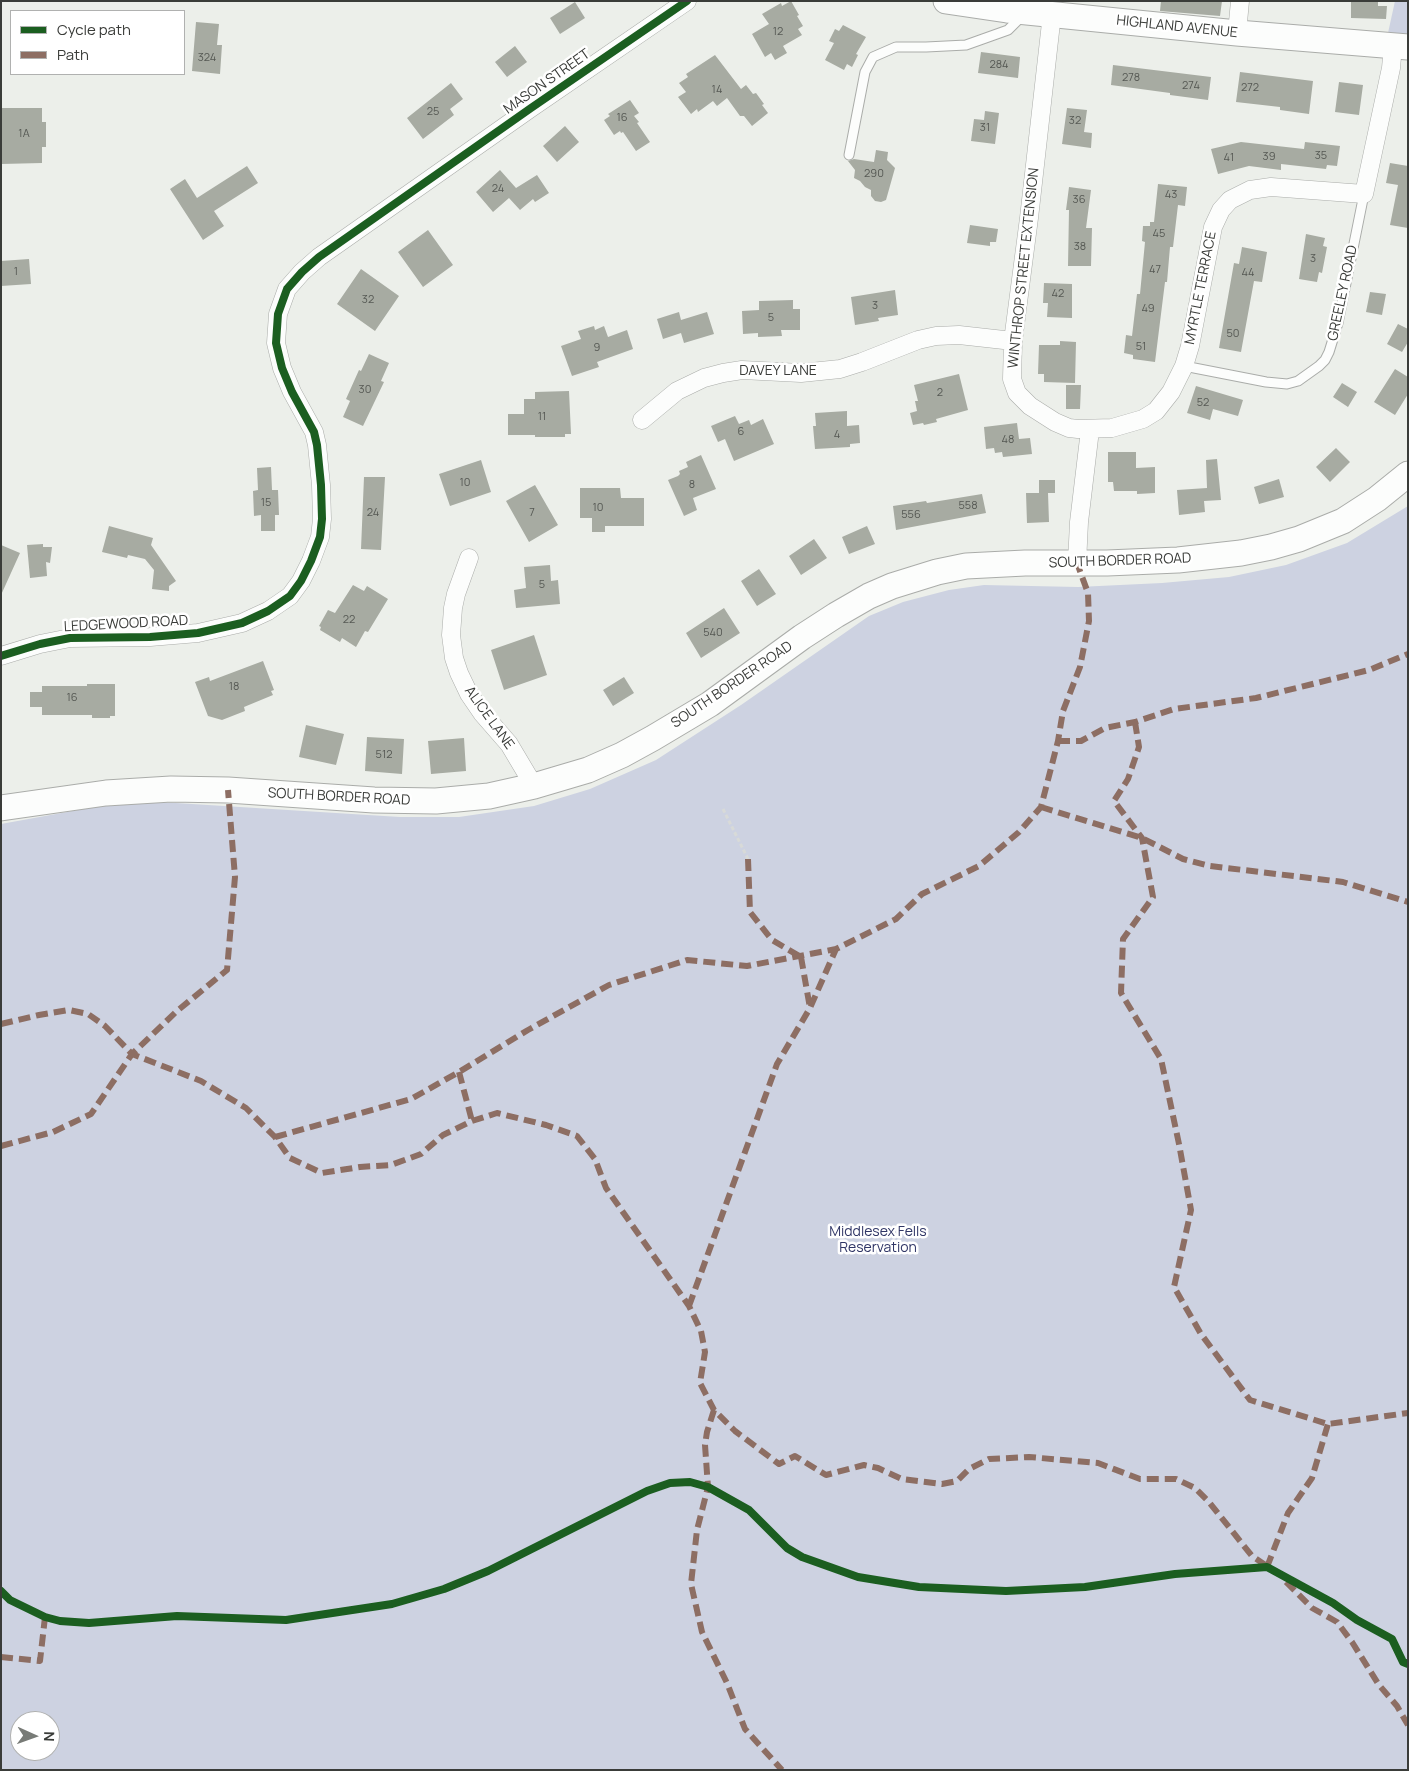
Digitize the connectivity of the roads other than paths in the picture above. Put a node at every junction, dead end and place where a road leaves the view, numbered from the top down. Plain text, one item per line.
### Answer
1 (687, 1) edge
2 (946, 1) edge
3 (1240, 1) edge
4 (1044, 10) edge
5 (1237, 33) junction
6 (1400, 47) edge
7 (849, 155) dead end
8 (422, 185) joint
9 (1364, 194) junction
10 (1012, 341) junction
11 (1184, 366) junction
12 (642, 420) dead end
13 (1090, 430) junction
14 (1408, 474) edge
15 (469, 558) dead end
16 (1077, 563) junction
17 (1, 656) edge
18 (534, 786) junction
19 (1, 808) edge

1 - 8 street, MASON STREET
2 - 4 main road, HIGHLAND AVENUE
3 - 5 street
4 - 5 main road, HIGHLAND AVENUE
4 - 7 lane
4 - 10 street, WINTHROP STREET EXTENSION
5 - 6 main road, HIGHLAND AVENUE
6 - 9 street
8 - 17 street, LEDGEWOOD ROAD
9 - 11 street, MYRTLE TERRACE
9 - 11 lane, GREELEY ROAD
10 - 12 street, DAVEY LANE
10 - 13 street, WINTHROP STREET EXTENSION
11 - 13 street, MYRTLE TERRACE
13 - 16 street
14 - 16 main road, SOUTH BORDER ROAD
15 - 18 street, ALICE LANE
16 - 18 main road, SOUTH BORDER ROAD
18 - 19 main road, SOUTH BORDER ROAD

